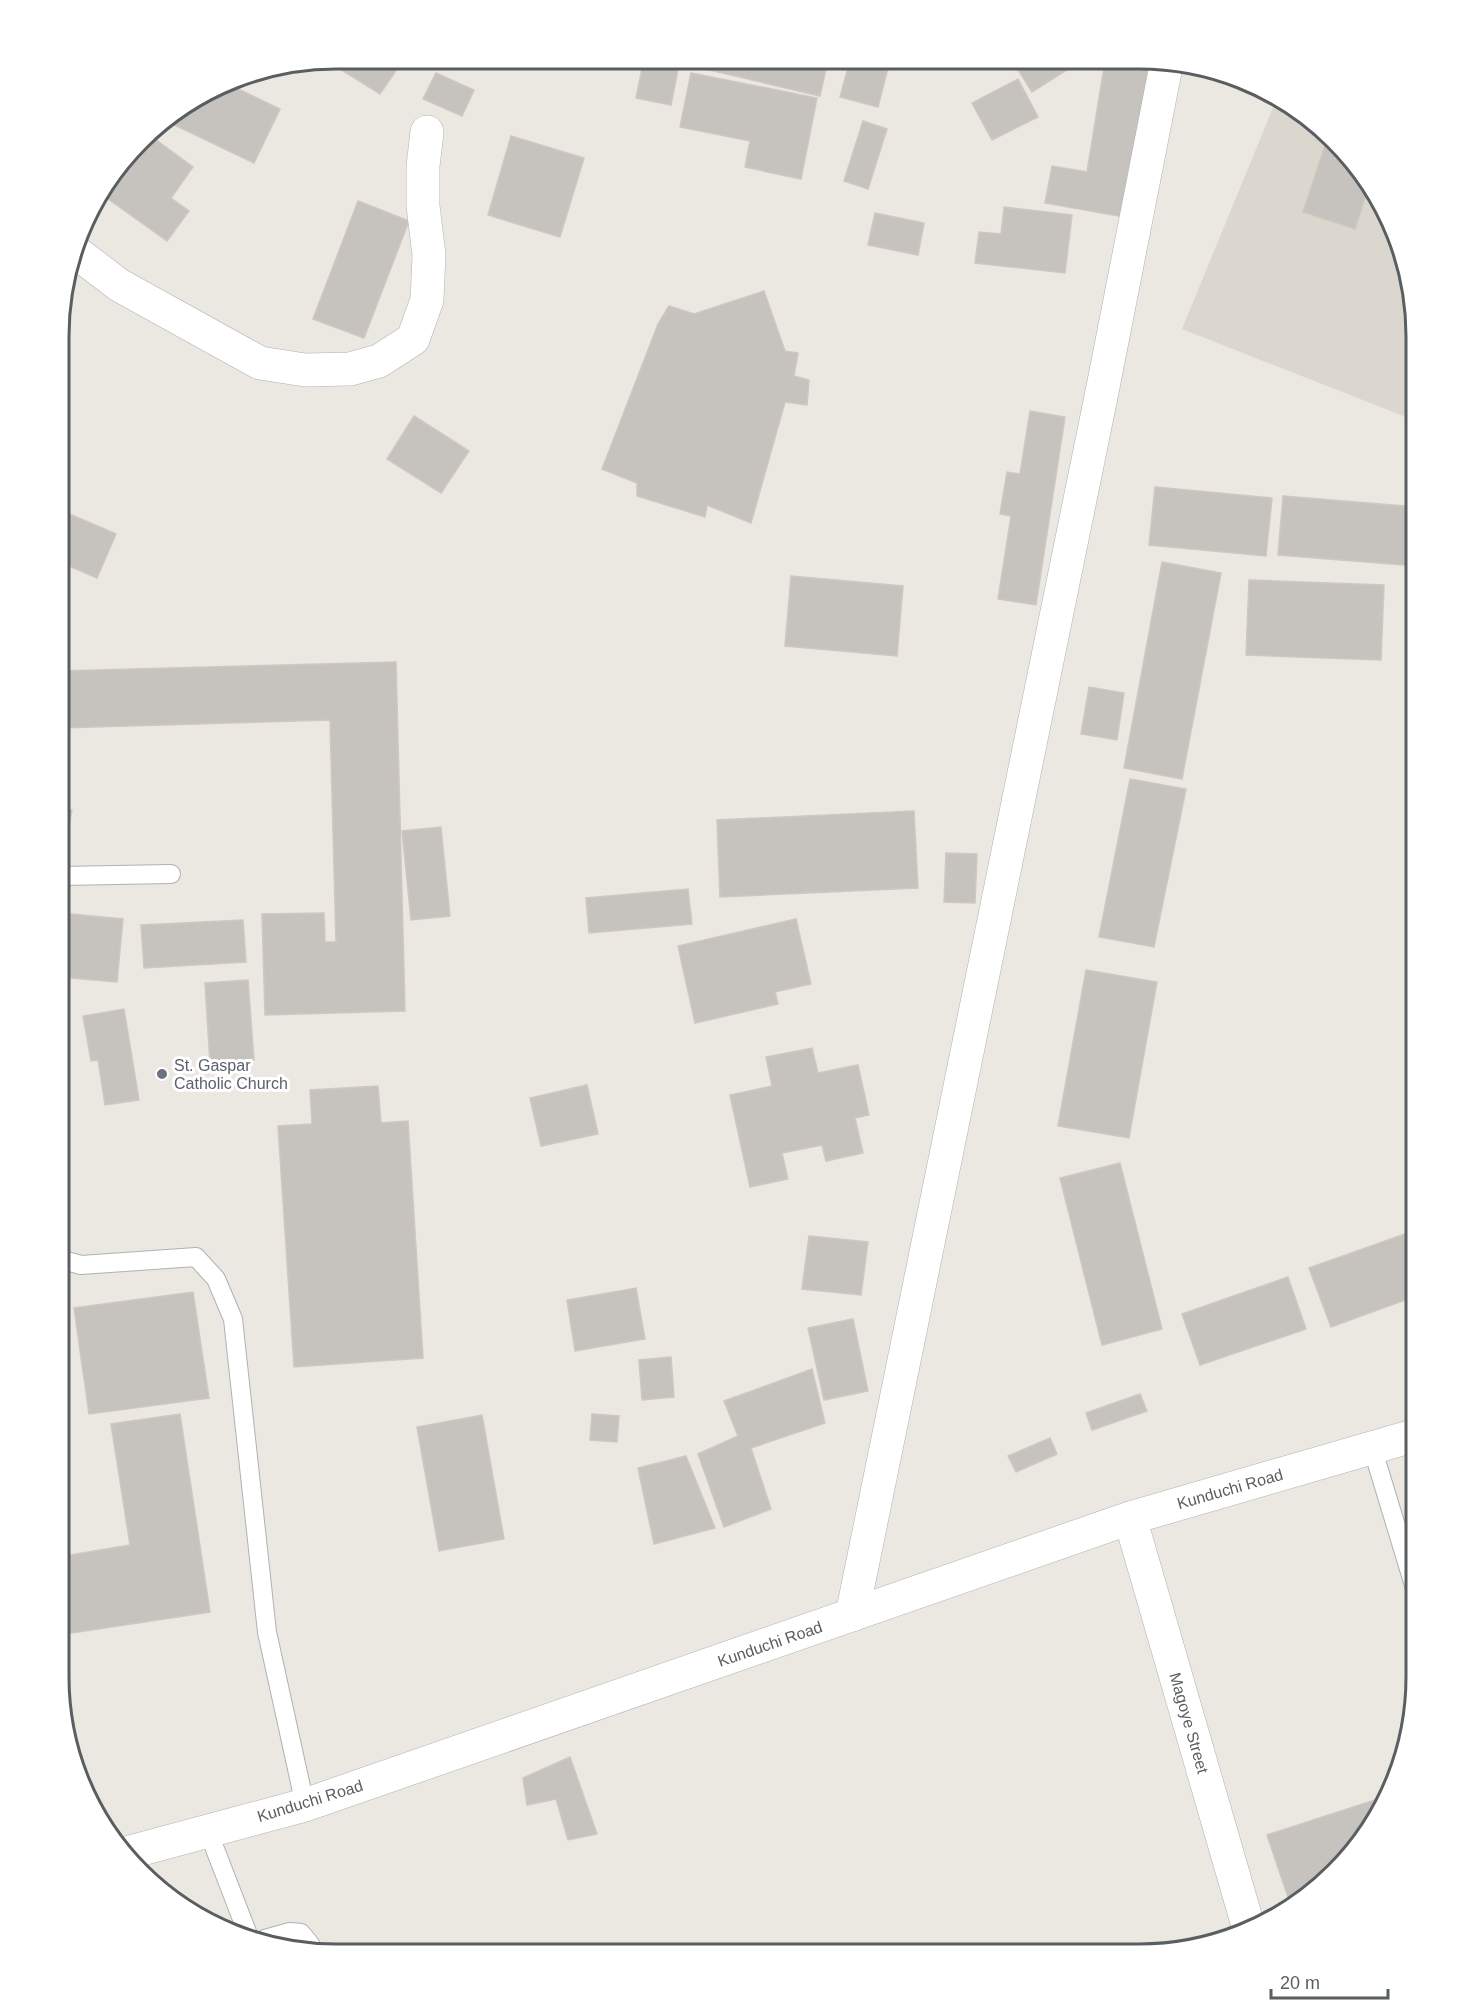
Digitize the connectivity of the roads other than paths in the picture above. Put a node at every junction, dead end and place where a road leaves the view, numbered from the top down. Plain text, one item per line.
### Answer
1 (1165, 71) edge
2 (427, 132) dead end
3 (81, 256) edge
4 (171, 874) dead end
5 (69, 876) edge
6 (69, 1262) edge
7 (1406, 1437) edge
8 (1372, 1447) junction
9 (1130, 1518) junction
10 (1406, 1559) edge
11 (852, 1616) junction
12 (304, 1804) junction
13 (208, 1831) junction
14 (134, 1851) edge
15 (1247, 1921) edge
16 (246, 1928) edge
17 (274, 1937) edge
18 (309, 1942) edge

1 - 11 street
2 - 3 street
4 - 5 lane
6 - 12 lane
7 - 8 street, Kunduchi Road
8 - 9 street, Kunduchi Road
8 - 10 lane
9 - 11 street, Kunduchi Road
9 - 15 street, Magoye Street
11 - 12 street, Kunduchi Road
12 - 13 street, Kunduchi Road
13 - 14 street, Kunduchi Road
13 - 16 lane
17 - 18 lane

